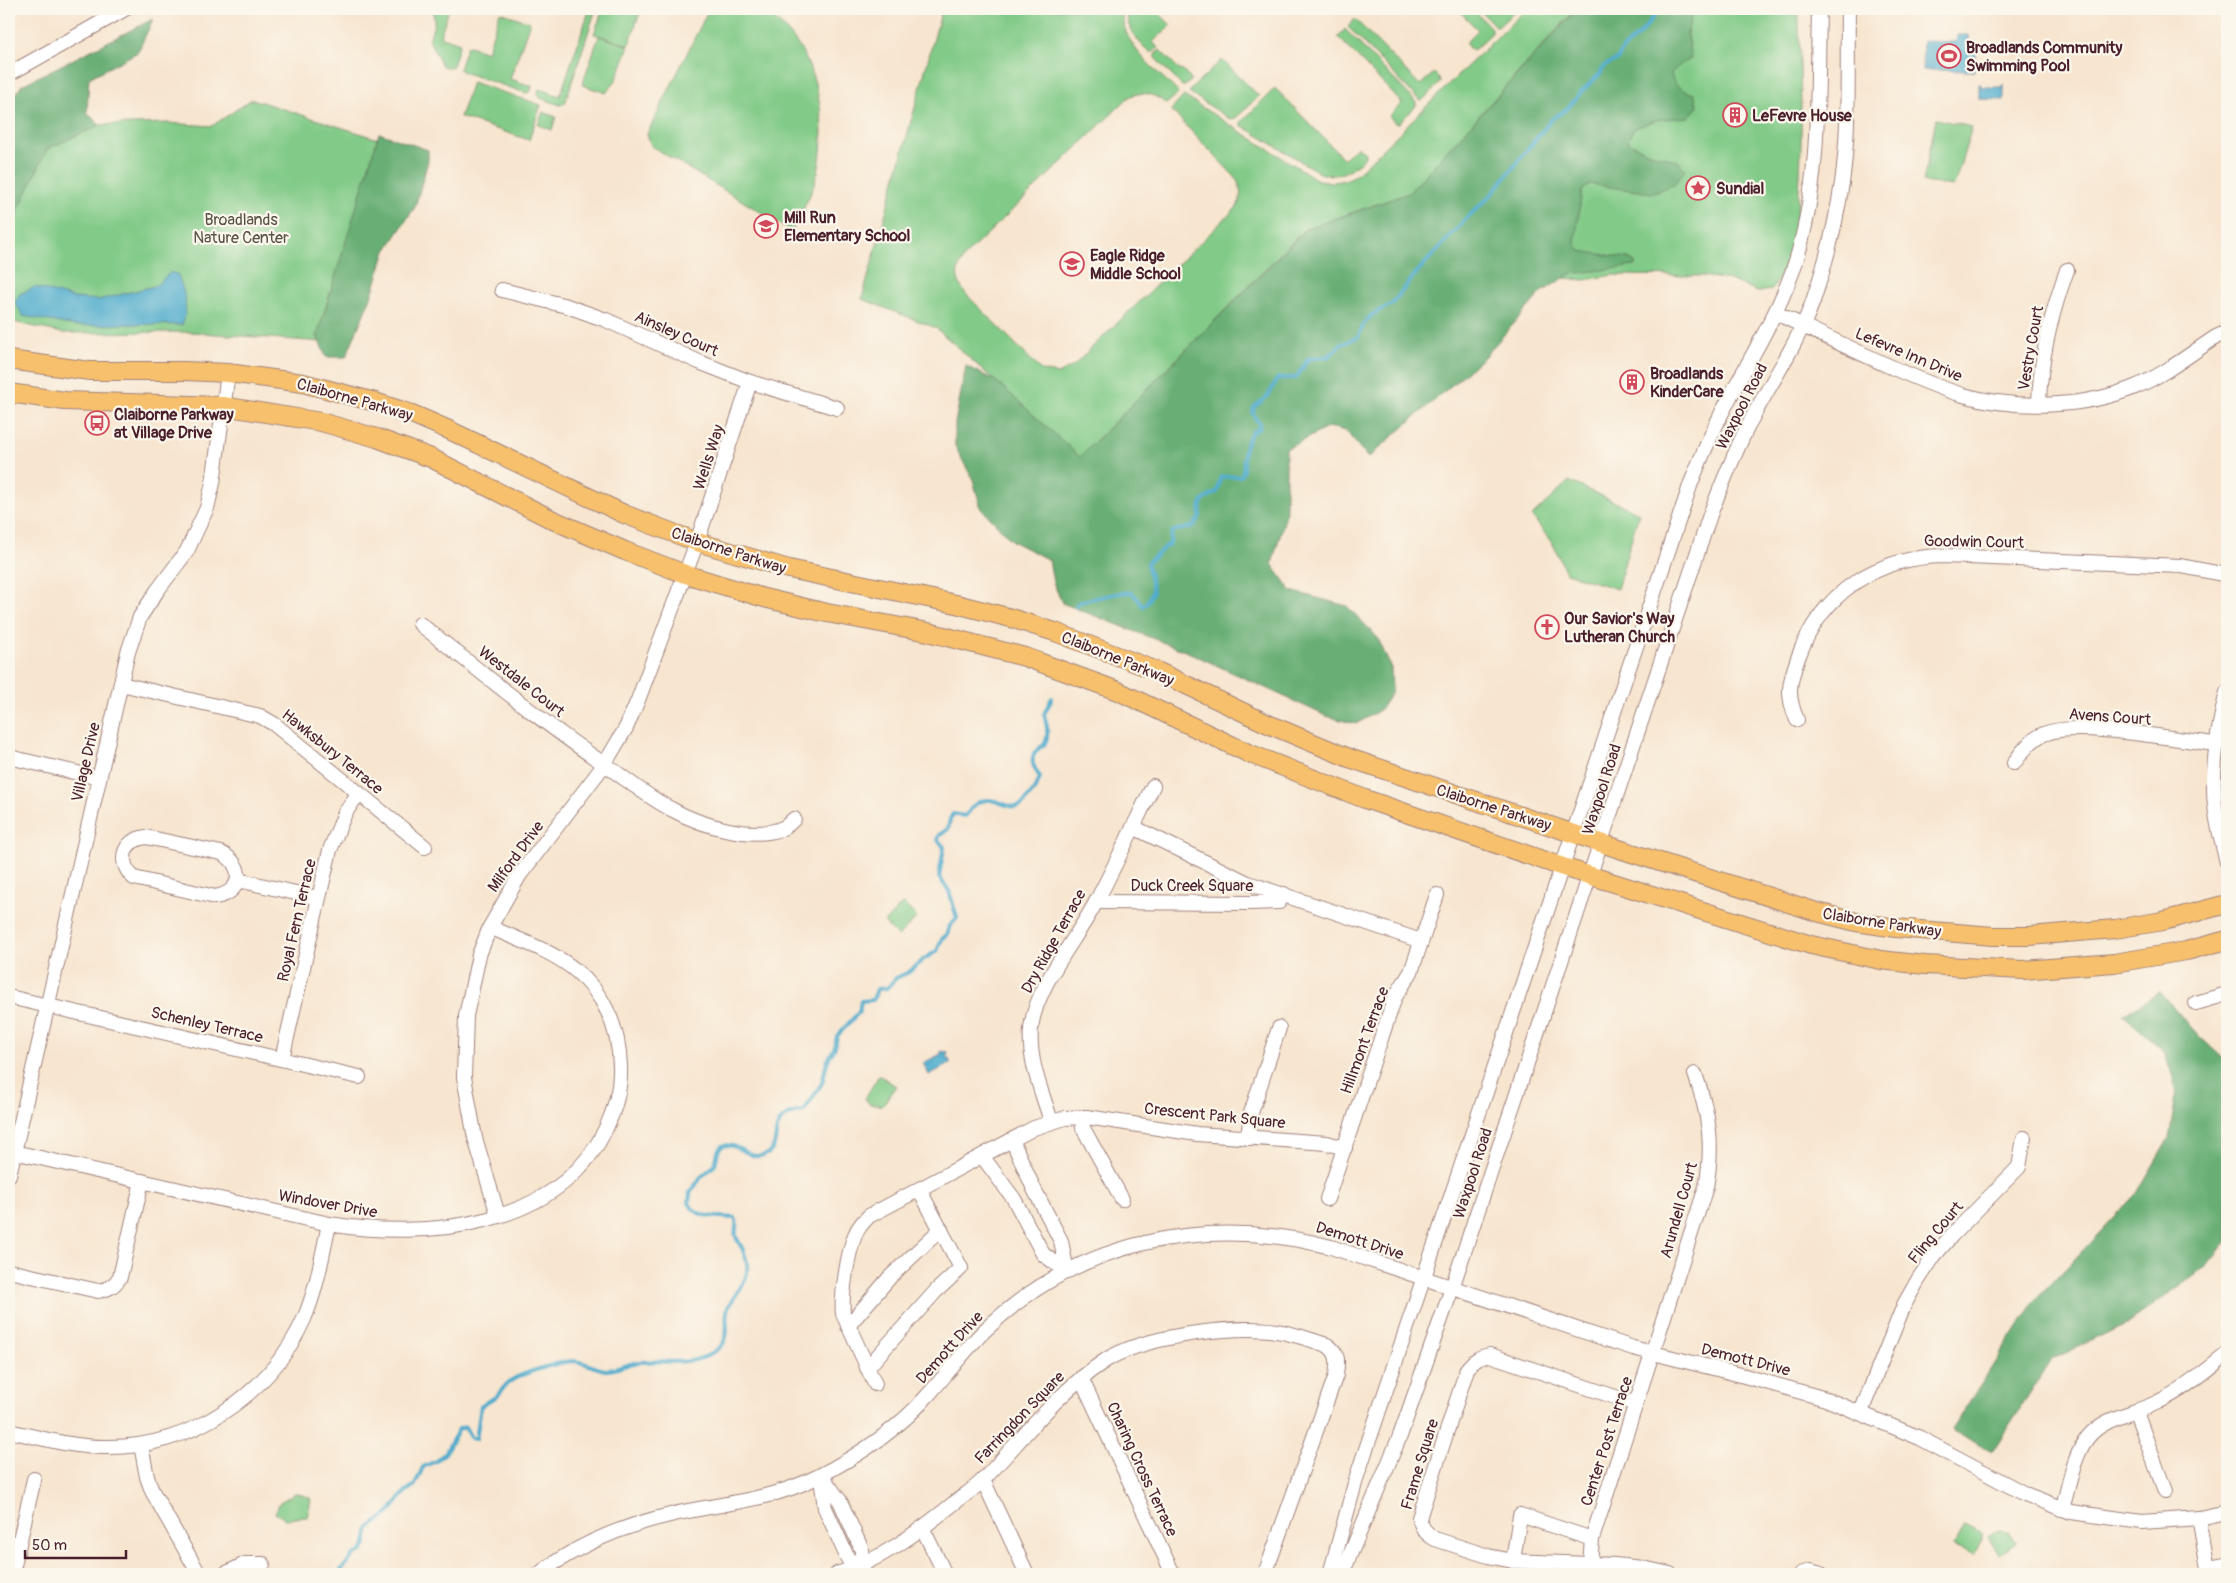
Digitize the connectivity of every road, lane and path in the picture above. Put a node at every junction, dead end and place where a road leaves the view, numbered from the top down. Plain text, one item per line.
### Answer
1 (125, 9) edge
2 (1819, 9) edge
3 (1848, 9) edge
4 (9, 74) edge
5 (2067, 270) dead end
6 (502, 290) dead end
7 (1776, 313) junction
8 (1802, 326) junction
9 (2227, 332) edge
10 (9, 360) edge
11 (228, 373) junction
12 (750, 382) junction
13 (9, 393) edge
14 (2039, 404) junction
15 (223, 406) junction
16 (838, 408) dead end
17 (697, 542) junction
18 (685, 574) junction
19 (2227, 576) edge
20 (420, 624) dead end
21 (121, 684) junction
22 (2227, 692) edge
23 (1797, 720) dead end
24 (2216, 744) junction
25 (9, 757) edge
26 (2014, 763) dead end
27 (604, 765) junction
28 (99, 778) junction
29 (1153, 786) dead end
30 (358, 794) junction
31 (794, 819) dead end
32 (1133, 827) junction
33 (1574, 833) junction
34 (1602, 842) junction
35 (425, 847) dead end
36 (2227, 862) edge
37 (1563, 867) junction
38 (1590, 875) junction
39 (238, 880) junction
40 (1284, 894) junction
41 (1437, 895) dead end
42 (318, 898) junction
43 (1096, 902) junction
44 (2227, 904) edge
45 (490, 927) junction
46 (2227, 940) edge
47 (1422, 941) junction
48 (2227, 994) edge
49 (9, 997) edge
50 (2196, 1003) dead end
51 (47, 1006) junction
52 (1279, 1028) dead end
53 (282, 1059) junction
54 (1694, 1074) dead end
55 (359, 1077) dead end
56 (1082, 1117) junction
57 (1051, 1122) junction
58 (1248, 1138) junction
59 (2024, 1138) dead end
60 (1012, 1140) junction
61 (1345, 1148) junction
62 (14, 1152) junction
63 (982, 1156) junction
64 (9, 1175) edge
65 (142, 1181) junction
66 (919, 1189) junction
67 (1034, 1189) junction
68 (1014, 1199) junction
69 (1122, 1199) dead end
70 (1327, 1199) dead end
71 (498, 1215) junction
72 (329, 1224) junction
73 (941, 1229) junction
74 (9, 1271) edge
75 (1067, 1272) junction
76 (1424, 1279) junction
77 (1452, 1288) junction
78 (848, 1326) junction
79 (1652, 1353) junction
80 (2227, 1354) edge
81 (867, 1368) junction
82 (1081, 1378) junction
83 (875, 1384) dead end
84 (1636, 1404) junction
85 (1861, 1412) junction
86 (2136, 1412) junction
87 (9, 1431) edge
88 (141, 1445) junction
89 (820, 1475) junction
90 (34, 1479) dead end
91 (983, 1480) junction
92 (2165, 1491) dead end
93 (2062, 1509) junction
94 (2227, 1512) edge
95 (2199, 1518) junction
96 (923, 1529) junction
97 (1592, 1539) junction
98 (1513, 1561) junction
99 (263, 1564) dead end
100 (1590, 1564) junction
101 (2227, 1564) edge
102 (863, 1570) edge
103 (2208, 1570) edge
104 (12, 1574) edge
105 (199, 1574) edge
106 (225, 1574) edge
107 (539, 1574) edge
108 (837, 1574) edge
109 (945, 1574) edge
110 (1027, 1574) edge
111 (1173, 1574) edge
112 (1265, 1574) edge
113 (1330, 1574) edge
114 (1342, 1574) edge
115 (1670, 1574) edge
116 (1801, 1574) edge
117 (1821, 1574) edge

1 - 4 street
2 - 7 street, Waxpool Road
3 - 8 street, Waxpool Road
5 - 14 street, Vestry Court
6 - 12 street, Ainsley Court
7 - 8 street, Lefevre Inn Drive
7 - 33 street, Waxpool Road
8 - 14 street, Lefevre Inn Drive
8 - 34 street, Waxpool Road
9 - 14 street, Lefevre Inn Drive
10 - 11 main road, Claiborne Parkway
11 - 15 street, Village Drive
11 - 17 main road, Claiborne Parkway
12 - 16 street, Ainsley Court
12 - 17 street, Wells Way
13 - 15 main road, Claiborne Parkway
15 - 18 main road, Claiborne Parkway
15 - 21 street, Village Drive
17 - 18 street, Milford Drive
17 - 33 main road, Claiborne Parkway
18 - 27 street, Milford Drive
18 - 37 main road, Claiborne Parkway
19 - 23 street, Goodwin Court
20 - 27 street, Westdale Court
21 - 28 street, Village Drive
21 - 30 street, Hawksbury Terrace
22 - 24 street
24 - 26 street, Avens Court
24 - 36 street
25 - 28 street
27 - 31 street, Westdale Court
27 - 45 street, Milford Drive
28 - 51 street, Village Drive
29 - 32 street, Dry Ridge Terrace
30 - 35 street, Hawksbury Terrace
30 - 42 street, Royal Fern Terrace
32 - 40 street, Duck Creek Square
32 - 43 street, Dry Ridge Terrace
33 - 34 main road, Claiborne Parkway
33 - 37 street, Waxpool Road
34 - 38 street, Waxpool Road
34 - 44 main road, Claiborne Parkway
37 - 38 main road, Claiborne Parkway
37 - 76 street, Waxpool Road
38 - 46 main road, Claiborne Parkway
38 - 77 street, Waxpool Road
39 - 39 street
39 - 42 street
40 - 43 street, Duck Creek Square
40 - 47 street, Duck Creek Square
41 - 47 street, Hillmont Terrace
42 - 53 street, Royal Fern Terrace
43 - 57 street, Dry Ridge Terrace
45 - 71 street, Milford Drive
45 - 71 street, Windover Drive
47 - 61 street, Hillmont Terrace
48 - 50 street
49 - 51 street, Schenley Terrace
51 - 53 street, Schenley Terrace
51 - 62 street, Village Drive
52 - 58 street
53 - 55 street, Schenley Terrace
54 - 79 street, Arundell Court
56 - 57 street, Crescent Park Square
56 - 58 street, Crescent Park Square
56 - 69 street
57 - 60 street, Crescent Park Square
58 - 61 street, Crescent Park Square
59 - 85 street, Fling Court
60 - 63 street, Crescent Park Square
60 - 67 street
61 - 70 street, Hillmont Terrace
62 - 64 street, Village Drive
62 - 65 street, Windover Drive
63 - 66 street, Crescent Park Square
63 - 68 street
65 - 72 street, Windover Drive
65 - 74 street
66 - 73 street
66 - 78 street, Crescent Park Square
67 - 68 street
67 - 75 street
68 - 75 street
71 - 72 street, Windover Drive
72 - 88 street
73 - 78 street
73 - 81 street
75 - 76 street, Demott Drive
75 - 89 street, Demott Drive
76 - 77 street, Demott Drive
76 - 113 street, Waxpool Road
77 - 79 street, Demott Drive
77 - 114 street, Waxpool Road
78 - 81 street, Crescent Park Square
79 - 84 street, Center Post Terrace
79 - 85 street, Demott Drive
80 - 86 street
81 - 83 street, Crescent Park Square
82 - 91 street, Farringdon Square
82 - 111 street, Charing Cross Terrace
82 - 112 street, Farringdon Square
84 - 97 street, Center Post Terrace
84 - 98 street, Frame Square
85 - 93 street, Demott Drive
86 - 92 street
86 - 93 street
87 - 88 street
88 - 105 street
89 - 102 street
89 - 107 street, Demott Drive
90 - 104 street
91 - 96 street, Farringdon Square
91 - 110 street
93 - 95 street, Demott Drive
94 - 95 street, Demott Drive
95 - 103 street
96 - 102 street, Farringdon Square
96 - 109 street
97 - 98 street
97 - 100 street, Center Post Terrace
98 - 100 street, Frame Square
99 - 106 street
100 - 115 street, Frame Square
101 - 103 street
102 - 108 street, Farringdon Square
116 - 117 street

